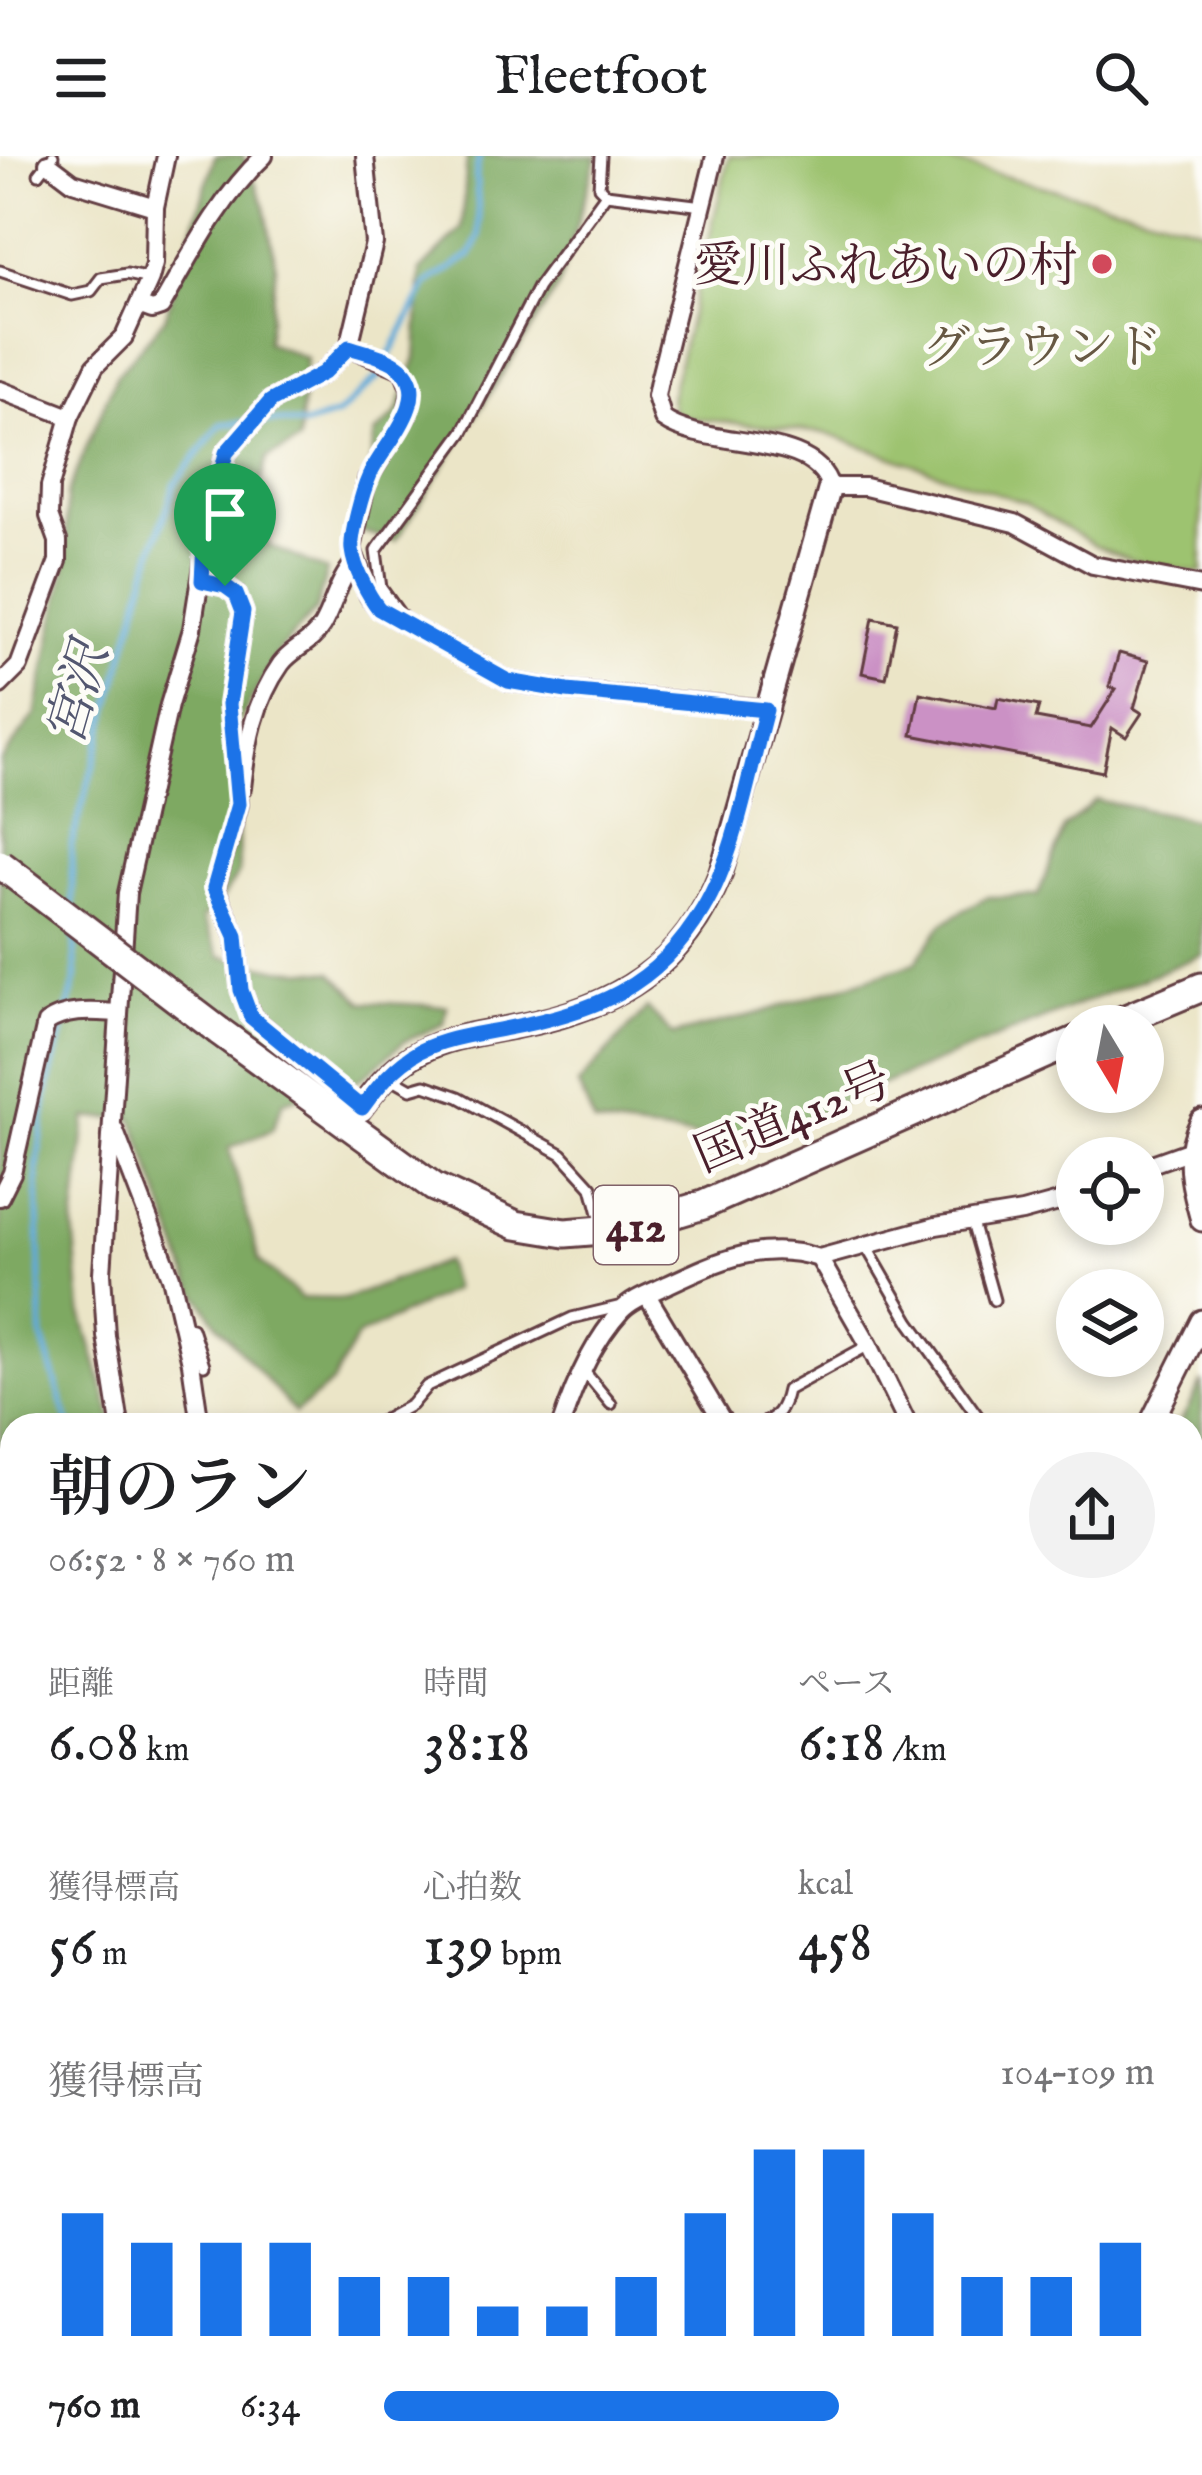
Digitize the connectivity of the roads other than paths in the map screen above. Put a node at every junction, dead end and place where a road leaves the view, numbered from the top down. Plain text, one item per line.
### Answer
1 (166, 156) edge
2 (264, 156) edge
3 (365, 156) edge
4 (601, 156) edge
5 (715, 156) edge
6 (46, 164) edge
7 (606, 194) junction
8 (703, 206) junction
9 (154, 207) junction
10 (0, 271) edge
11 (149, 279) junction
12 (141, 306) junction
13 (357, 350) junction
14 (0, 390) edge
15 (70, 417) junction
16 (830, 488) junction
17 (356, 561) junction
18 (202, 581) junction
19 (1202, 586) edge
20 (402, 625) junction
21 (0, 685) edge
22 (766, 710) junction
23 (238, 804) junction
24 (0, 863) edge
25 (1202, 986) edge
26 (1158, 1005) edge
27 (119, 1013) junction
28 (1056, 1049) edge
29 (387, 1076) junction
30 (355, 1116) junction
31 (1202, 1121) edge
32 (114, 1129) junction
33 (1191, 1150) junction
34 (1164, 1160) edge
35 (0, 1197) edge
36 (1056, 1203) edge
37 (971, 1218) junction
38 (1202, 1220) edge
39 (603, 1230) junction
40 (866, 1246) junction
41 (819, 1258) junction
42 (647, 1295) junction
43 (994, 1300) dead end
44 (622, 1310) junction
45 (1202, 1321) edge
46 (183, 1326) junction
47 (869, 1345) junction
48 (204, 1365) dead end
49 (583, 1370) junction
50 (611, 1404) dead end
51 (118, 1413) edge
52 (198, 1413) edge
53 (398, 1413) edge
54 (566, 1413) edge
55 (718, 1413) edge
56 (775, 1413) edge
57 (902, 1413) edge
58 (975, 1413) edge
59 (1156, 1413) edge

1 - 9 street
2 - 12 street
3 - 13 street
4 - 7 lane
5 - 8 street
6 - 9 street
7 - 8 lane
7 - 20 lane
8 - 16 street
9 - 11 street
10 - 11 lane
11 - 12 street
12 - 15 street
13 - 17 street
13 - 18 street
14 - 15 street
15 - 21 street
16 - 19 street
16 - 22 street
17 - 20 street
17 - 23 street
18 - 23 street
18 - 27 street
20 - 22 street
22 - 29 street
23 - 30 street
24 - 30 main road, 国道412号 / 412, bridge
25 - 26 main road
27 - 32 street
27 - 35 street
28 - 39 main road, 国道412号 / 412
29 - 30 street
29 - 39 lane
30 - 39 main road, 国道412号 / 412
31 - 33 street
32 - 46 street
32 - 51 street
33 - 34 street
33 - 38 street
36 - 37 street
37 - 40 street
37 - 43 lane
40 - 41 street
40 - 58 lane
41 - 42 street
41 - 47 street
42 - 44 street
42 - 55 street
44 - 49 street
44 - 53 lane
45 - 59 street
46 - 48 lane
46 - 52 street
47 - 56 lane
47 - 57 street
49 - 50 lane
49 - 54 street

